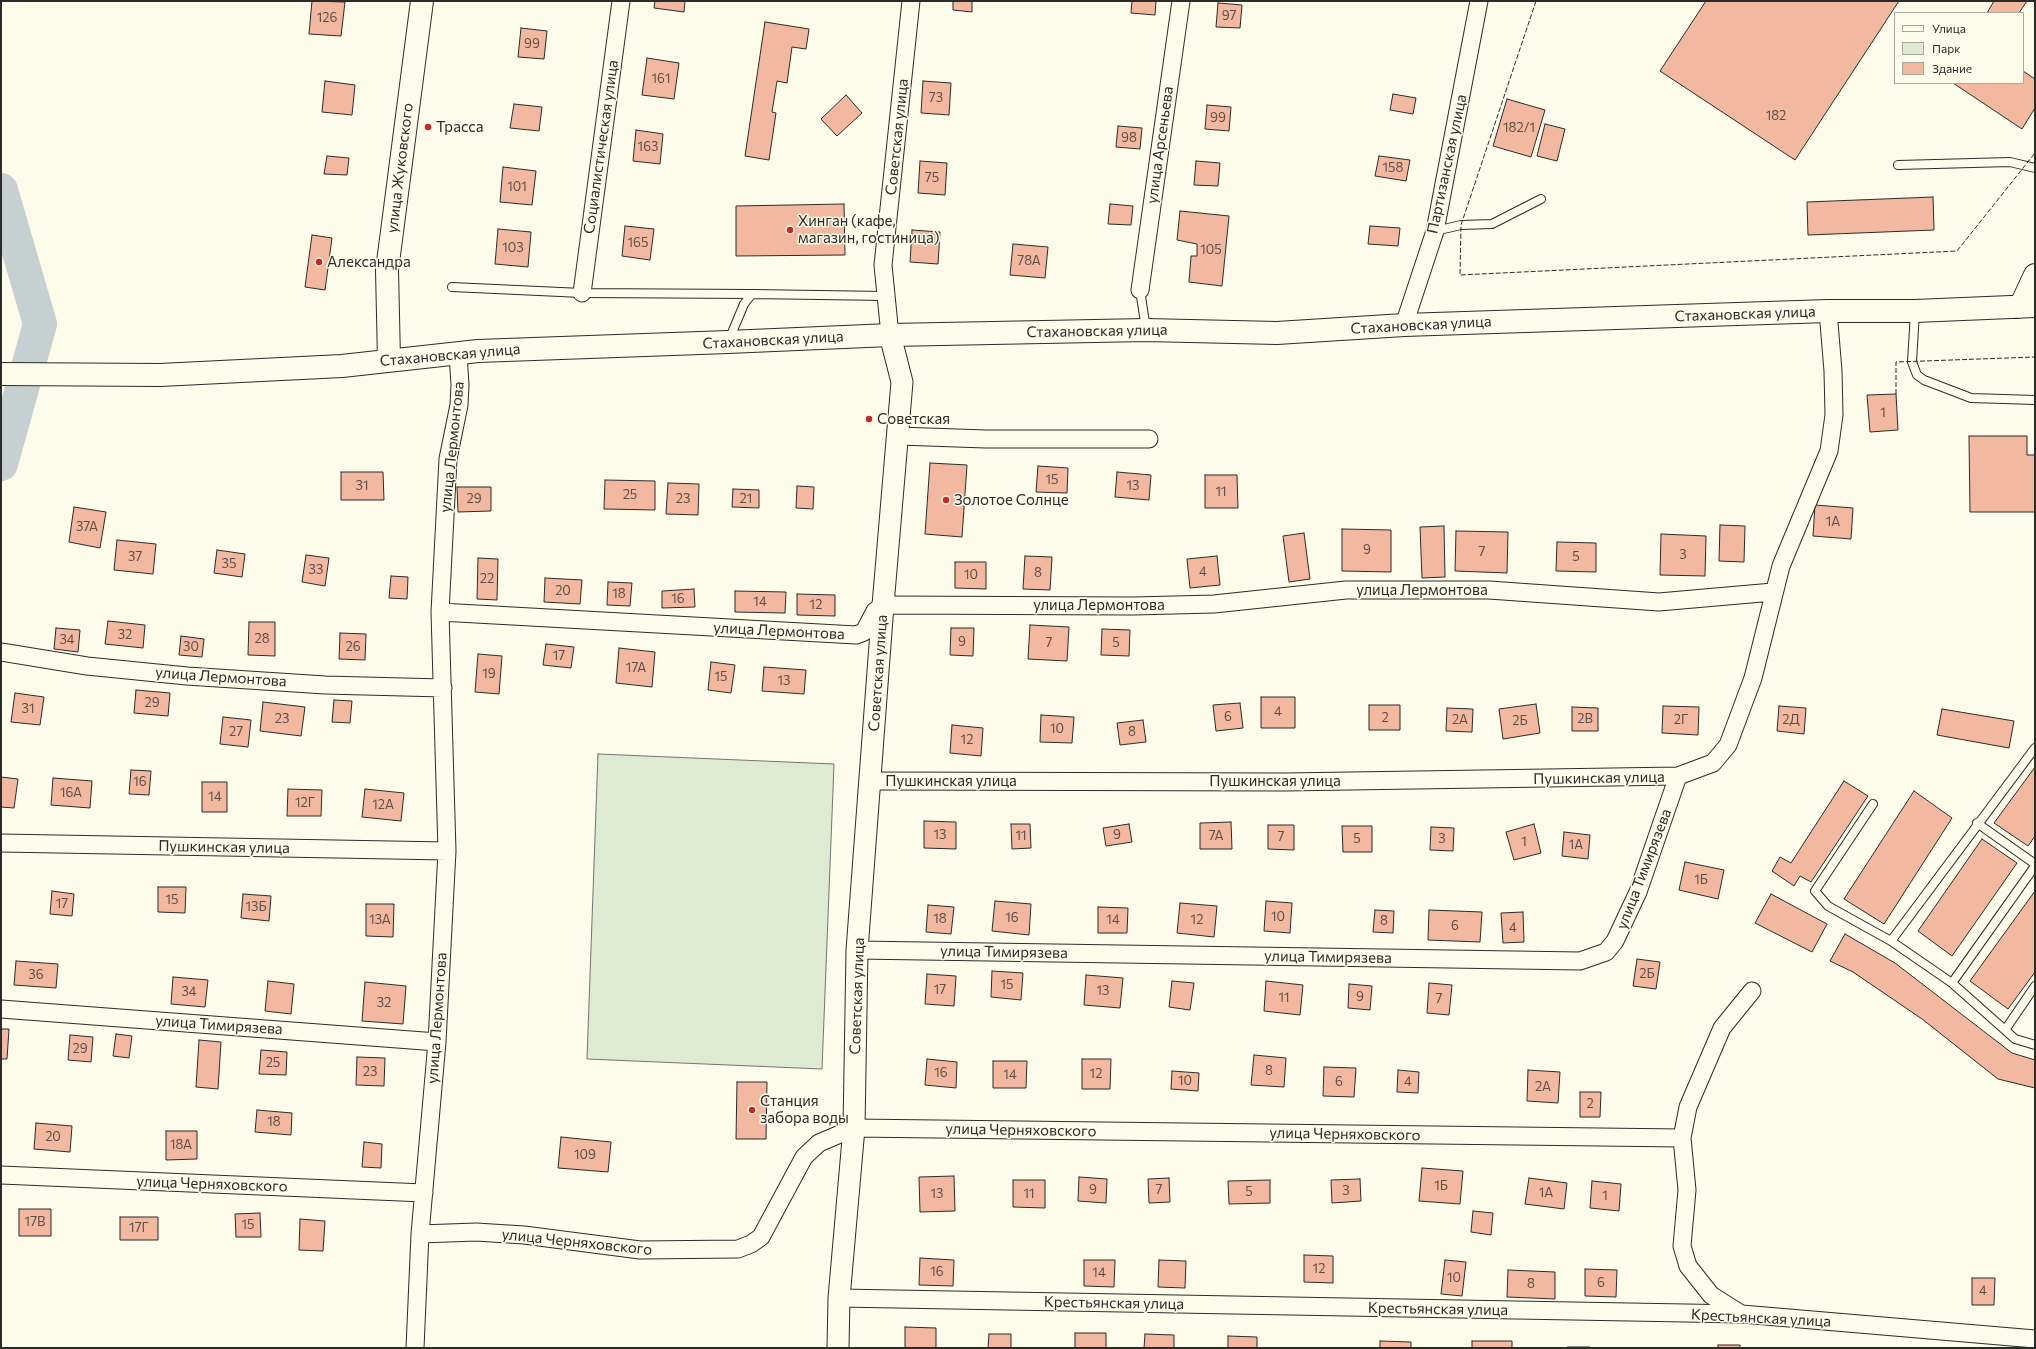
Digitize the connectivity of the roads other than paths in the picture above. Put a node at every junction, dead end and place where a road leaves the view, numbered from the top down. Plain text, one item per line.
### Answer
1 (422, 1) edge
2 (621, 1) edge
3 (911, 1) edge
4 (1181, 1) edge
5 (1479, 1) edge
6 (1898, 166) dead end
7 (2035, 168) edge
8 (1540, 199) dead end
9 (1435, 231) junction
10 (2035, 275) edge
11 (452, 287) dead end
12 (1140, 290) joint
13 (582, 293) junction
14 (752, 294) junction
15 (885, 296) junction
16 (2028, 306) edge
17 (1828, 311) junction
18 (1915, 311) junction
19 (1404, 325) junction
20 (1146, 330) junction
21 (890, 335) junction
22 (728, 342) junction
23 (458, 353) junction
24 (390, 360) junction
25 (1, 374) edge
26 (2035, 400) edge
27 (898, 436) junction
28 (1149, 438) dead end
29 (1773, 592) junction
30 (883, 605) junction
31 (440, 612) junction
32 (1, 652) edge
33 (443, 688) junction
34 (2035, 748) edge
35 (1678, 776) junction
36 (871, 781) junction
37 (1873, 804) dead end
38 (1977, 823) junction
39 (1, 843) edge
40 (447, 851) junction
41 (2035, 865) edge
42 (1891, 941) junction
43 (857, 950) junction
44 (1952, 983) junction
45 (2035, 986) edge
46 (1752, 992) dead end
47 (1, 1009) edge
48 (2005, 1030) junction
49 (437, 1042) junction
50 (2035, 1045) edge
51 (854, 1128) junction
52 (1682, 1138) junction
53 (1, 1175) edge
54 (424, 1193) junction
55 (420, 1234) junction
56 (839, 1298) junction
57 (1742, 1314) junction
58 (2035, 1339) edge
59 (415, 1348) edge
60 (838, 1348) edge

1 - 24 main road, улица Жуковского
2 - 13 street, Социалистическая улица
3 - 15 street, Советская улица
4 - 12 street, улица Арсеньева
5 - 9 street, Партизанская улица
6 - 7 lane
8 - 9 lane
9 - 19 street, Партизанская улица
10 - 16 main road
11 - 13 lane
12 - 20 lane
13 - 14 lane
14 - 15 lane
14 - 22 lane
15 - 21 street, Советская улица
16 - 18 main road, Стахановская улица
17 - 18 main road, Стахановская улица
17 - 19 main road, Стахановская улица
17 - 29 street
18 - 26 lane
19 - 20 main road, Стахановская улица
20 - 21 main road, Стахановская улица
21 - 22 main road, Стахановская улица
21 - 27 street, Советская улица
22 - 23 main road, Стахановская улица
23 - 24 main road, Стахановская улица
23 - 31 street, улица Лермонтова
24 - 25 main road, Стахановская улица
27 - 28 street
27 - 30 street, Советская улица
29 - 30 street, улица Лермонтова
29 - 35 street
30 - 31 street, улица Лермонтова
30 - 36 street, Советская улица
31 - 33 street, улица Лермонтова
32 - 33 street, улица Лермонтова
33 - 40 street, улица Лермонтова
34 - 38 lane
35 - 36 street, Пушкинская улица
35 - 43 street, улица Тимирязева
36 - 43 street, Советская улица
37 - 42 lane
38 - 41 lane
38 - 42 lane
39 - 40 street, Пушкинская улица
40 - 49 street, улица Лермонтова
41 - 44 lane
42 - 44 lane
43 - 51 street, Советская улица
44 - 48 lane
45 - 48 lane
46 - 52 street
47 - 49 street, улица Тимирязева
48 - 50 lane
49 - 54 street, улица Лермонтова
51 - 52 street, улица Черняховского
51 - 55 street, улица Черняховского
51 - 56 street, Советская улица
52 - 57 street
53 - 54 street, улица Черняховского
54 - 55 street, улица Лермонтова
55 - 59 street, улица Лермонтова
56 - 57 street, Крестьянская улица
56 - 60 street, Советская улица
57 - 58 street, Крестьянская улица

